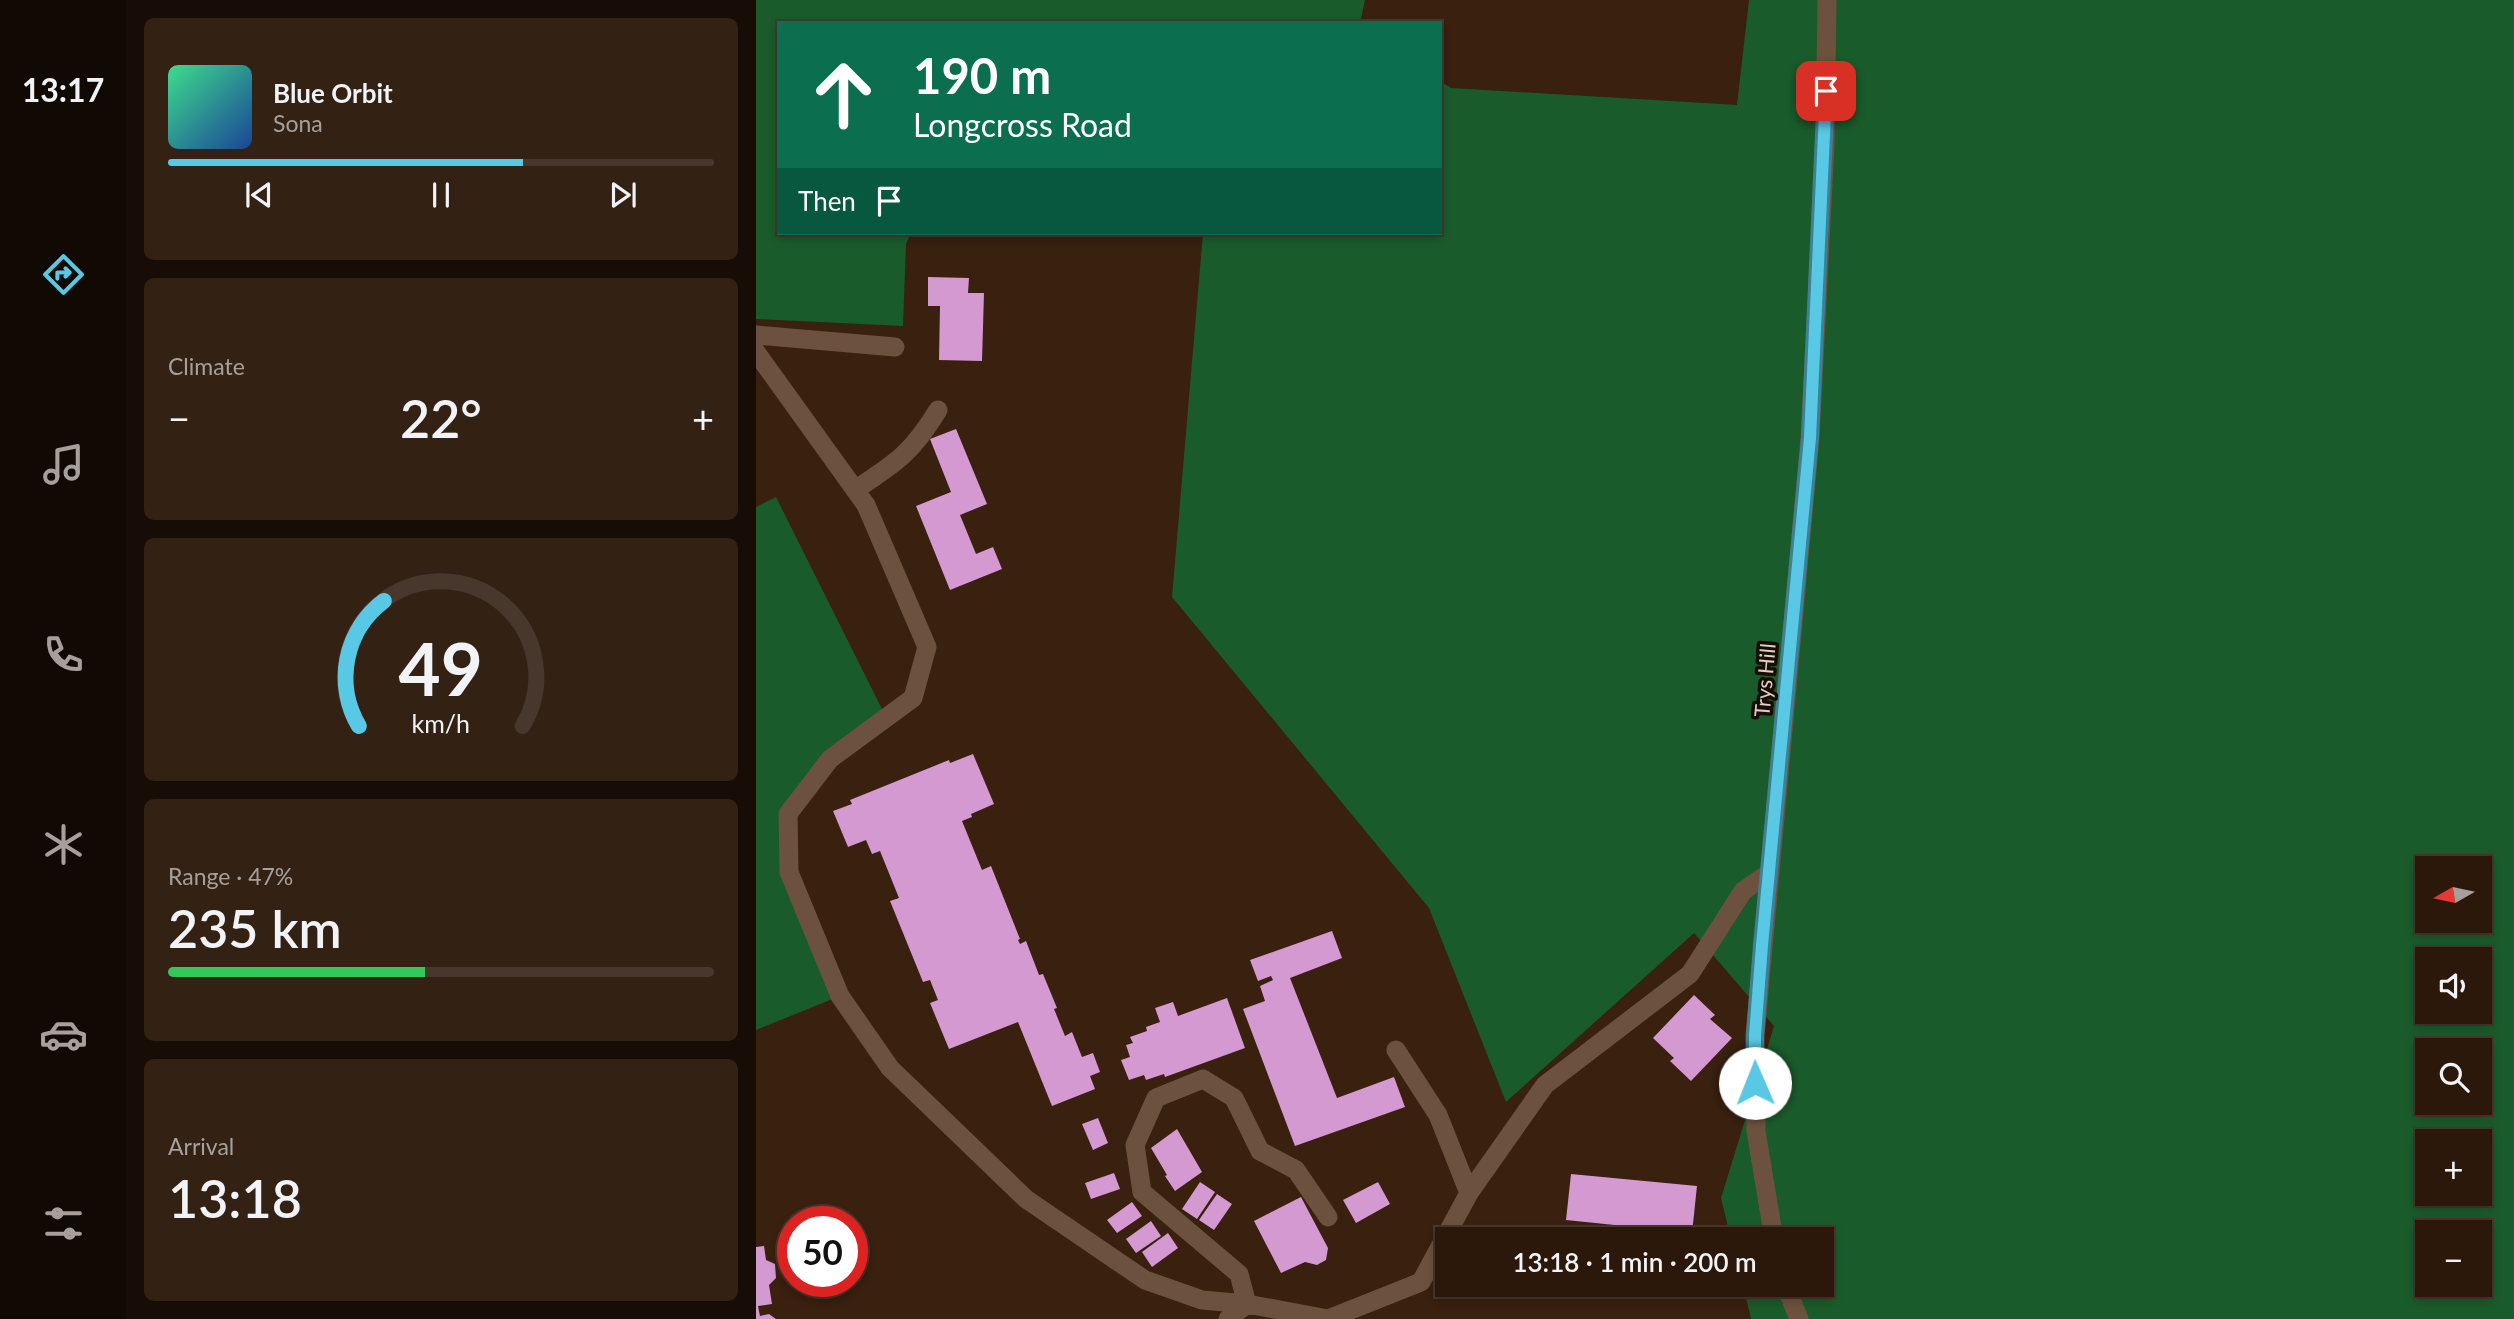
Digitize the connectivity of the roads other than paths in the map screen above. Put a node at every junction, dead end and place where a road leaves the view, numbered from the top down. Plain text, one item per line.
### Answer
1 (1828, 0) edge
2 (756, 335) edge
3 (895, 347) dead end
4 (756, 352) edge
5 (938, 410) dead end
6 (855, 490) junction
7 (1769, 873) junction
8 (1396, 1050) dead end
9 (1469, 1194) junction
10 (1328, 1217) dead end
11 (1771, 1227) edge
12 (1791, 1297) edge
13 (1247, 1304) junction
14 (1228, 1319) edge
15 (1799, 1319) edge

1 - 7 main road, Trys Hill
2 - 3 main road
4 - 6 main road
5 - 6 main road
6 - 13 main road
7 - 9 main road
7 - 11 main road, Trys Hill
8 - 9 main road
9 - 13 main road
10 - 13 main road
12 - 15 main road
13 - 14 main road

